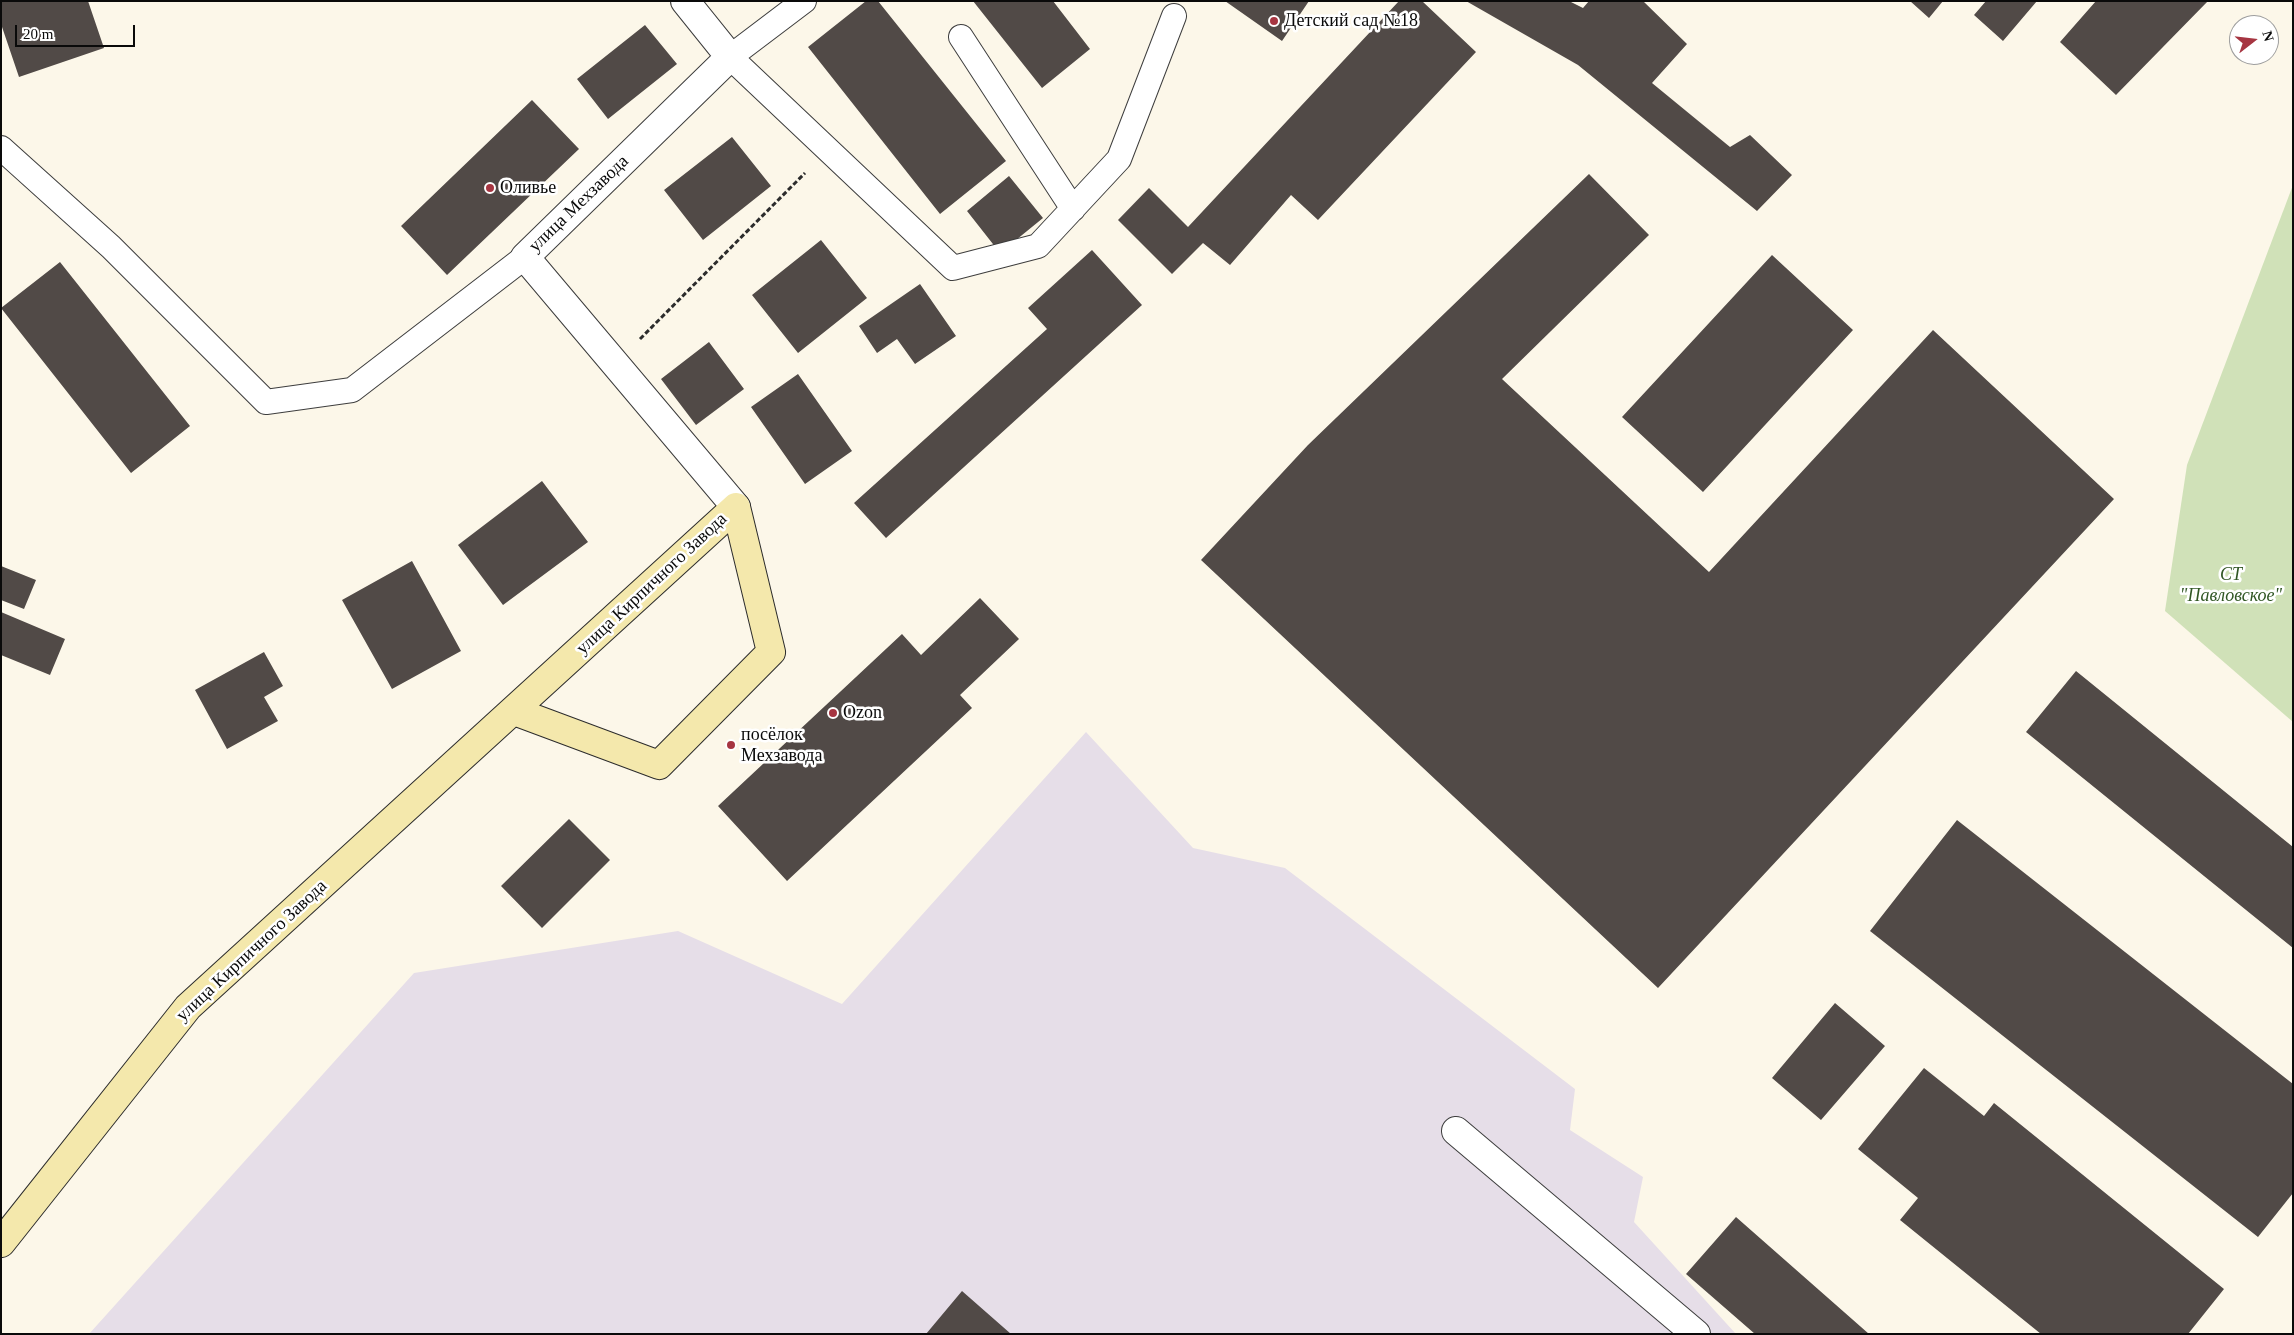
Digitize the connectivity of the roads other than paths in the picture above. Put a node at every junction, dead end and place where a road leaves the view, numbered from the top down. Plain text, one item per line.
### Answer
1 (685, 1) edge
2 (804, 1) edge
3 (1174, 16) dead end
4 (961, 37) dead end
5 (730, 57) junction
6 (1, 148) edge
7 (1073, 209) junction
8 (525, 257) junction
9 (736, 507) junction
10 (514, 711) junction
11 (1456, 1131) dead end
12 (1, 1243) edge
13 (1696, 1334) edge

1 - 5 street
2 - 5 lane
3 - 7 lane
4 - 7 lane
5 - 7 lane
5 - 8 street, улица Мехзавода
6 - 8 lane
8 - 9 street, улица Мехзавода
9 - 10 street, улица Кирпичного Завода
9 - 10 street, улица Кирпичного Завода
10 - 12 street, улица Кирпичного Завода
11 - 13 street

